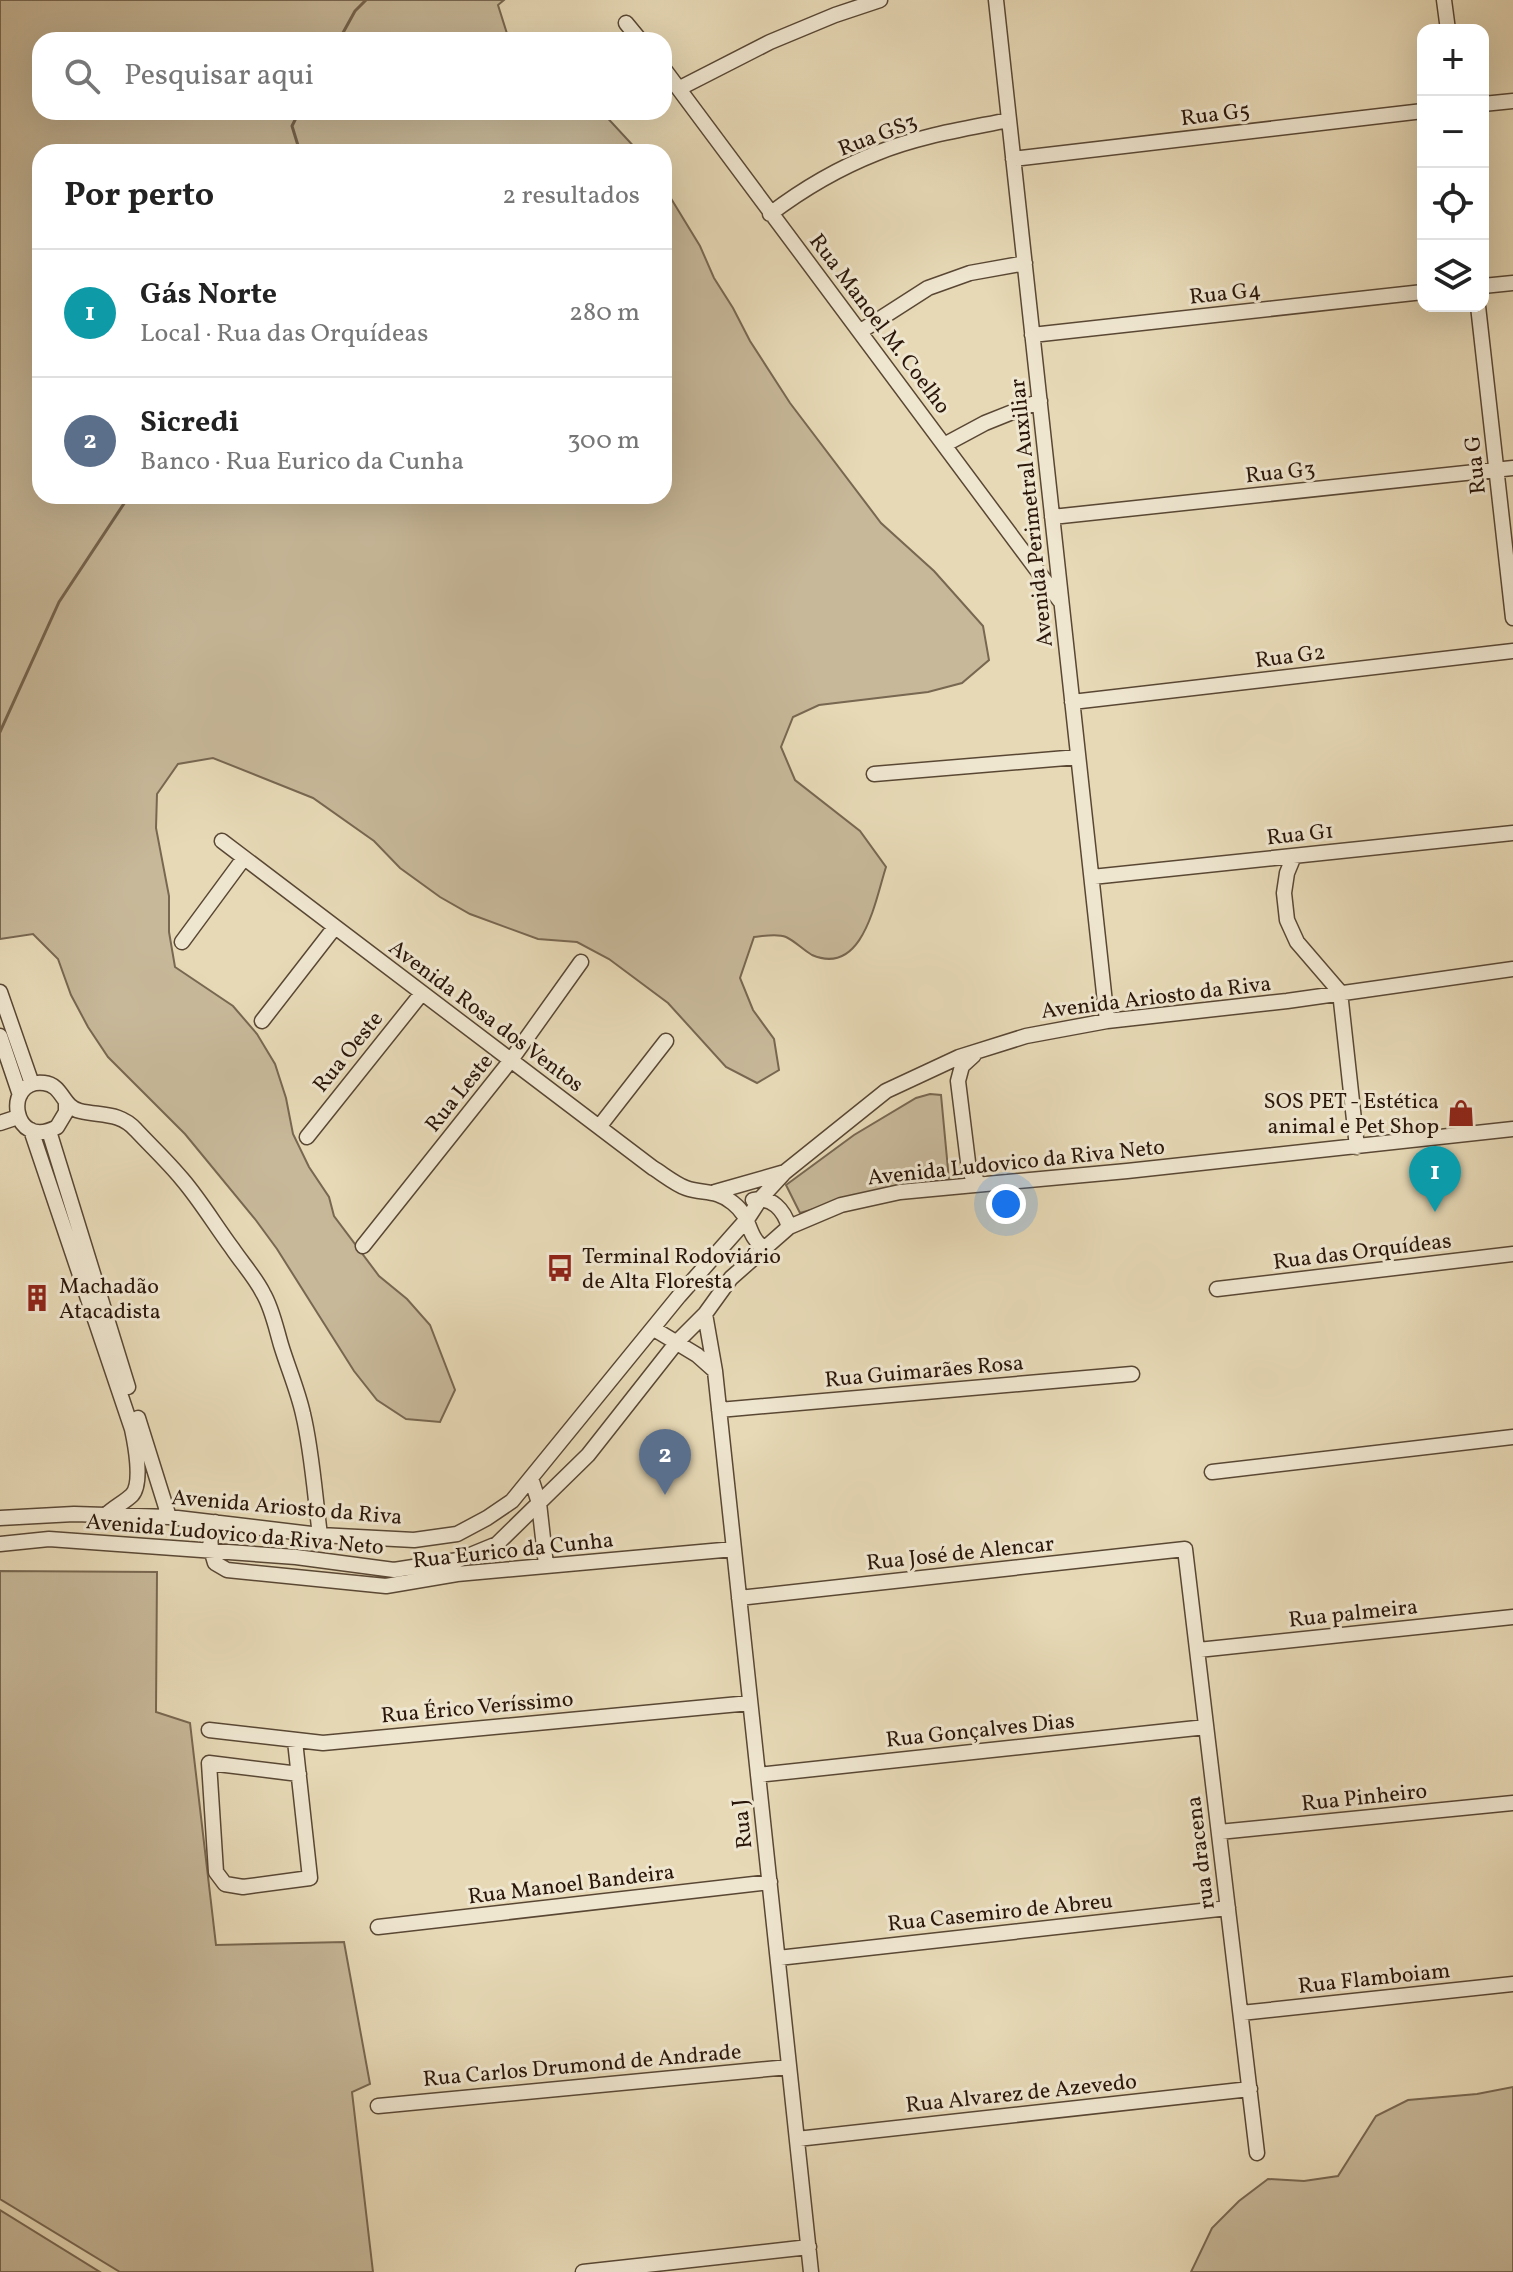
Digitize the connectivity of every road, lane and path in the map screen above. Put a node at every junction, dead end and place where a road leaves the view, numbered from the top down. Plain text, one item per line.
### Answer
1 (880, 0) edge
2 (996, 0) edge
3 (1444, 0) edge
4 (626, 23) dead end
5 (1447, 24) edge
6 (633, 32) edge
7 (672, 78) edge
8 (680, 88) junction
9 (1513, 101) edge
10 (1489, 103) edge
11 (1417, 112) edge
12 (1009, 120) junction
13 (1013, 159) junction
14 (770, 214) junction
15 (1025, 263) junction
16 (1513, 283) edge
17 (1489, 285) edge
18 (1417, 293) edge
19 (1479, 312) edge
20 (861, 331) junction
21 (1032, 335) junction
22 (1040, 401) junction
23 (944, 445) junction
24 (1513, 468) edge
25 (1497, 470) junction
26 (1052, 517) junction
27 (1062, 604) junction
28 (1513, 618) edge
29 (1513, 651) edge
30 (1072, 702) junction
31 (1078, 757) junction
32 (874, 774) dead end
33 (1513, 833) edge
34 (222, 841) dead end
35 (1294, 856) junction
36 (244, 858) junction
37 (1092, 877) junction
38 (335, 927) junction
39 (182, 942) dead end
40 (581, 962) dead end
41 (1513, 969) edge
42 (1, 992) edge
43 (1340, 992) junction
44 (422, 993) junction
45 (262, 1021) dead end
46 (1107, 1021) junction
47 (0, 1036) edge
48 (666, 1041) dead end
49 (981, 1050) junction
50 (511, 1060) junction
51 (939, 1067) junction
52 (954, 1080) junction
53 (32, 1084) junction
54 (20, 1095) junction
55 (66, 1103) junction
56 (18, 1117) junction
57 (0, 1123) edge
58 (960, 1125) junction
59 (599, 1127) junction
60 (1513, 1129) edge
61 (31, 1130) junction
62 (49, 1131) junction
63 (307, 1137) dead end
64 (1357, 1147) junction
65 (785, 1172) junction
66 (980, 1184) junction
67 (954, 1187) junction
68 (715, 1192) junction
69 (761, 1198) junction
70 (735, 1204) junction
71 (748, 1218) junction
72 (789, 1227) junction
73 (363, 1246) dead end
74 (764, 1249) junction
75 (1513, 1254) edge
76 (1217, 1289) dead end
77 (705, 1314) junction
78 (654, 1329) junction
79 (677, 1342) junction
80 (715, 1371) junction
81 (1132, 1374) dead end
82 (719, 1410) junction
83 (1513, 1437) edge
84 (1212, 1472) dead end
85 (531, 1478) junction
86 (539, 1503) junction
87 (106, 1515) junction
88 (169, 1517) junction
89 (0, 1518) edge
90 (215, 1522) junction
91 (320, 1535) junction
92 (0, 1544) edge
93 (734, 1549) junction
94 (1185, 1549) joint
95 (211, 1551) junction
96 (296, 1557) junction
97 (546, 1565) junction
98 (458, 1567) junction
99 (297, 1578) junction
100 (739, 1598) junction
101 (1513, 1617) edge
102 (1198, 1650) junction
103 (750, 1703) junction
104 (1206, 1727) junction
105 (209, 1730) dead end
106 (295, 1741) junction
107 (299, 1774) junction
108 (758, 1775) junction
109 (1513, 1803) edge
110 (1219, 1832) junction
111 (770, 1882) junction
112 (1228, 1908) junction
113 (378, 1927) dead end
114 (778, 1958) junction
115 (1513, 1984) edge
116 (1241, 2013) junction
117 (789, 2067) junction
118 (1250, 2089) junction
119 (378, 2106) dead end
120 (797, 2139) junction
121 (1257, 2153) dead end
122 (809, 2247) junction
123 (583, 2272) edge
124 (811, 2272) edge

1 - 8 street
2 - 12 street, Avenida Perimetral Auxiliar
3 - 5 street
4 - 6 street
7 - 8 street, Rua Manoel M. Coelho
8 - 14 street, Rua Manoel M. Coelho
9 - 10 street
11 - 13 street, Rua G5
12 - 13 street, Avenida Perimetral Auxiliar
12 - 14 street, Rua GS3
13 - 15 street, Avenida Perimetral Auxiliar
14 - 20 street, Rua Manoel M. Coelho
15 - 20 street
15 - 21 street, Avenida Perimetral Auxiliar
16 - 17 street
18 - 21 street, Rua G4
19 - 25 street, Rua G
20 - 23 street, Rua Manoel M. Coelho
21 - 22 street, Avenida Perimetral Auxiliar
22 - 23 street
22 - 26 street, Avenida Perimetral Auxiliar
23 - 27 street, Rua Manoel M. Coelho
24 - 25 street, Rua G3
25 - 26 street, Rua G3
25 - 28 street, Rua G
26 - 27 street, Avenida Perimetral Auxiliar
27 - 30 street, Avenida Perimetral Auxiliar
29 - 30 street, Rua G2
30 - 31 street, Avenida Perimetral Auxiliar
31 - 32 street
31 - 37 street, Avenida Perimetral Auxiliar
33 - 35 street, Rua G1
34 - 36 street, Avenida Rosa dos Ventos
35 - 37 street, Rua G1
35 - 43 street
36 - 38 street, Avenida Rosa dos Ventos
36 - 39 street
37 - 46 street, Avenida Perimetral Auxiliar
38 - 44 street, Avenida Rosa dos Ventos
38 - 45 street
40 - 50 street, Rua Leste
41 - 43 street, Avenida Ariosto da Riva
42 - 53 street
43 - 46 street, Avenida Ariosto da Riva
43 - 64 street
44 - 50 street, Avenida Rosa dos Ventos
44 - 63 street, Rua Oeste
46 - 49 street, Avenida Ariosto da Riva
47 - 54 street
48 - 59 street
49 - 51 street, Avenida Ariosto da Riva
49 - 52 street
50 - 59 street, Avenida Rosa dos Ventos
50 - 73 street, Rua Leste
51 - 52 street
51 - 65 street, Avenida Ariosto da Riva
52 - 58 street
53 - 54 street
53 - 55 street
54 - 56 street
55 - 62 street
55 - 91 street
56 - 57 street
56 - 61 street
58 - 66 street
58 - 67 street
59 - 68 street, Avenida Rosa dos Ventos
60 - 64 street, Avenida Ludovico da Riva Neto
61 - 62 street
61 - 87 street
62 - 88 street
64 - 66 street, Avenida Ludovico da Riva Neto
65 - 68 street
65 - 69 street, Avenida Ariosto da Riva
66 - 67 street, Avenida Ludovico da Riva Neto
67 - 72 street, Avenida Ludovico da Riva Neto
68 - 70 street, Avenida Rosa dos Ventos
69 - 70 street
69 - 71 street, Avenida Ariosto da Riva
69 - 72 street
70 - 71 street, Avenida Rosa dos Ventos
71 - 74 street
71 - 78 street, Avenida Ariosto da Riva
72 - 74 street, Avenida Ludovico da Riva Neto
74 - 77 street, Avenida Ludovico da Riva Neto
75 - 76 street, Rua das Orquídeas
77 - 79 street, Avenida Ludovico da Riva Neto
77 - 80 street, Rua J
78 - 79 street
78 - 85 street, Avenida Ariosto da Riva
79 - 80 street
79 - 86 street, Avenida Ludovico da Riva Neto
80 - 82 street, Rua J
81 - 82 street, Rua Guimarães Rosa
82 - 93 street, Rua J
83 - 84 street
85 - 86 street
85 - 91 street, Avenida Ariosto da Riva
86 - 97 street
86 - 98 street, Avenida Ludovico da Riva Neto
87 - 88 street, Avenida Ariosto da Riva
87 - 89 street, Avenida Ariosto da Riva
88 - 90 street, Avenida Ariosto da Riva
90 - 91 street, Avenida Ariosto da Riva
90 - 95 street
92 - 95 street, Avenida Ludovico da Riva Neto
93 - 97 street, Rua Eurico da Cunha
93 - 100 street, Rua J
94 - 100 street, Rua José de Alencar
94 - 102 street, rua dracena
95 - 96 street, Avenida Ludovico da Riva Neto
95 - 99 street, Rua Eurico da Cunha
96 - 98 street, Avenida Ludovico da Riva Neto
96 - 99 street
97 - 98 street, Rua Eurico da Cunha
98 - 99 street, Rua Eurico da Cunha
100 - 103 street, Rua J
101 - 102 street, Rua palmeira
102 - 104 street, rua dracena
103 - 106 street, Rua Érico Veríssimo
103 - 108 street, Rua J
104 - 108 street, Rua Gonçalves Dias
104 - 110 street, rua dracena
105 - 106 street, Rua Érico Veríssimo
106 - 107 street
107 - 107 street
108 - 111 street, Rua J
109 - 110 street, Rua Pinheiro
110 - 112 street, rua dracena
111 - 113 street, Rua Manoel Bandeira
111 - 114 street, Rua J
112 - 114 street, Rua Casemiro de Abreu
112 - 116 street, rua dracena
114 - 117 street, Rua J
115 - 116 street, Rua Flamboiam
116 - 118 street, rua dracena
117 - 119 street, Rua Carlos Drumond de Andrade
117 - 120 street, Rua J
118 - 120 street, Rua Alvarez de Azevedo
118 - 121 street, rua dracena
120 - 122 street, Rua J
122 - 123 street
122 - 124 street, Rua J

